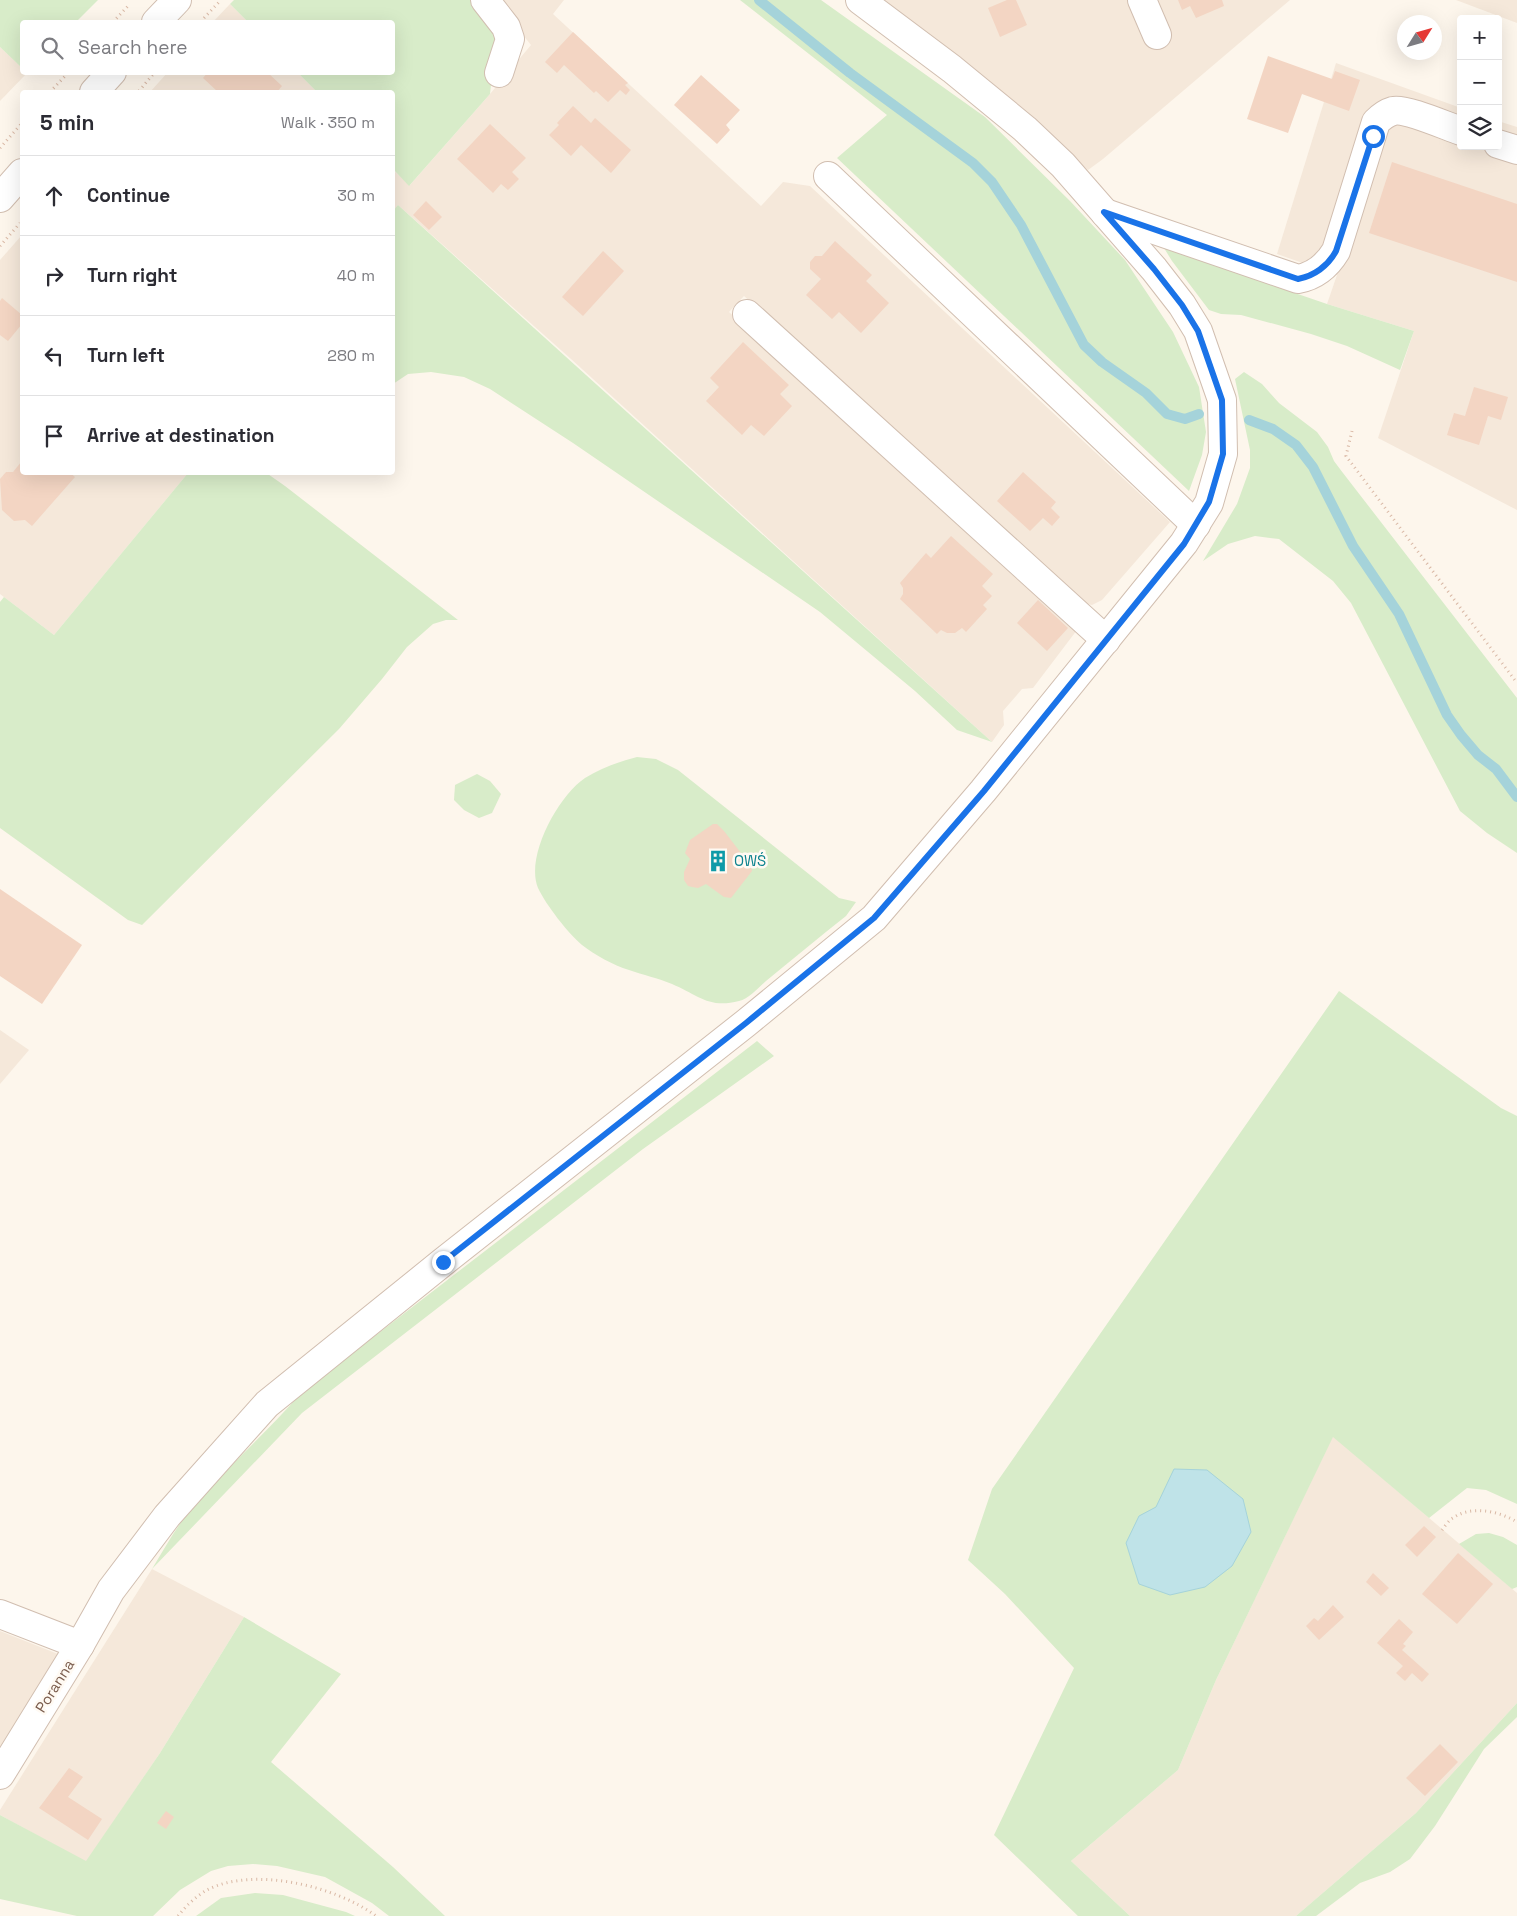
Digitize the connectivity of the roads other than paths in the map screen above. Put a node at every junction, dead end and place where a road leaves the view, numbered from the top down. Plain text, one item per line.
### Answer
1 (177, 0) edge
2 (485, 0) edge
3 (860, 0) edge
4 (1142, 0) edge
5 (158, 20) edge
6 (1157, 35) dead end
7 (499, 73) dead end
8 (109, 75) edge
9 (96, 90) edge
10 (1457, 130) edge
11 (1502, 145) edge
12 (1517, 150) edge
13 (20, 174) edge
14 (828, 176) dead end
15 (0, 198) edge
16 (1104, 212) junction
17 (747, 314) dead end
18 (1196, 524) junction
19 (1106, 640) junction
20 (0, 1614) edge
21 (80, 1645) junction
22 (0, 1775) edge

1 - 5 street
2 - 7 street
3 - 16 street
4 - 6 street
8 - 9 street
10 - 16 street
11 - 12 street
13 - 15 street
14 - 18 street
16 - 18 street
17 - 19 street
18 - 19 street
19 - 21 street
20 - 21 street, Poranna
21 - 22 street, Poranna

